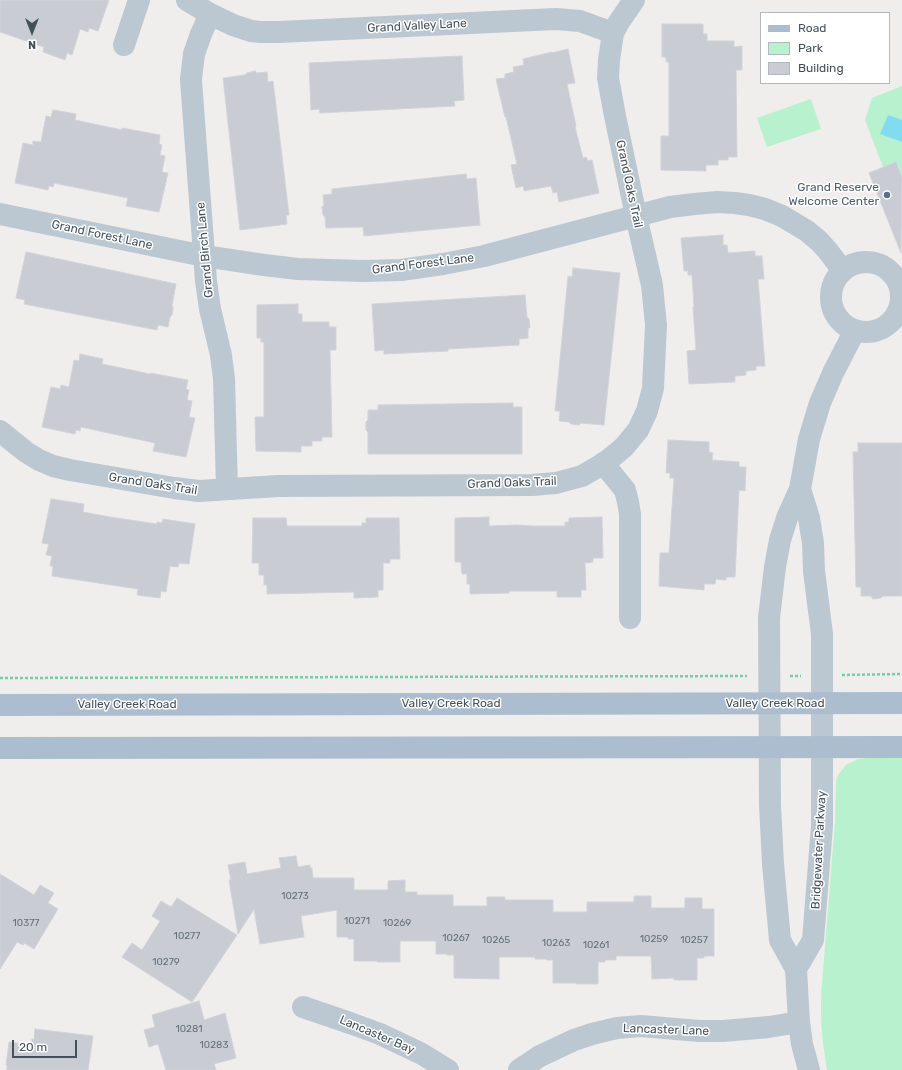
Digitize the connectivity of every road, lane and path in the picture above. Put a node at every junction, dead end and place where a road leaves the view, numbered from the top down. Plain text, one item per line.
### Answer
1 (139, 0) edge
2 (187, 0) edge
3 (634, 0) edge
4 (210, 14) junction
5 (613, 33) junction
6 (124, 45) dead end
7 (0, 214) edge
8 (636, 216) junction
9 (204, 256) junction
10 (844, 271) junction
11 (901, 296) edge
12 (855, 330) junction
13 (0, 431) edge
14 (602, 463) junction
15 (227, 489) junction
16 (800, 489) junction
17 (630, 618) dead end
18 (902, 674) edge
19 (821, 675) junction
20 (769, 676) junction
21 (0, 678) edge
22 (769, 703) junction
23 (822, 703) junction
24 (902, 703) edge
25 (0, 705) edge
26 (769, 747) junction
27 (822, 747) junction
28 (902, 747) edge
29 (0, 748) edge
30 (796, 969) junction
31 (303, 1007) dead end
32 (799, 1022) junction
33 (448, 1070) edge
34 (519, 1070) edge
35 (809, 1070) edge

1 - 6 street
2 - 4 street, Grand Valley Lane
3 - 5 street
4 - 5 street, Grand Valley Lane
4 - 9 street, Grand Birch Lane
5 - 8 street, Grand Oaks Trail
7 - 9 street, Grand Forest Lane
8 - 9 street, Grand Forest Lane
8 - 10 street, Grand Forest Lane
8 - 14 street, Grand Oaks Trail
9 - 15 street, Grand Birch Lane
10 - 11 street
10 - 12 street
11 - 12 street
12 - 16 street
13 - 15 street, Grand Oaks Trail
14 - 15 street, Grand Oaks Trail
14 - 17 street
16 - 19 street, Bridgewater Parkway
16 - 20 street
18 - 19 path
19 - 20 path
19 - 23 street, Bridgewater Parkway
20 - 21 path
20 - 22 street
22 - 23 main road, Valley Creek Road
22 - 25 main road, Valley Creek Road
22 - 26 street
23 - 24 main road, Valley Creek Road
23 - 27 street, Bridgewater Parkway
26 - 27 main road
26 - 29 main road
26 - 30 street
27 - 28 main road
27 - 30 street, Bridgewater Parkway
30 - 32 street
31 - 33 street, Lancaster Bay
32 - 34 street, Lancaster Lane
32 - 35 street

